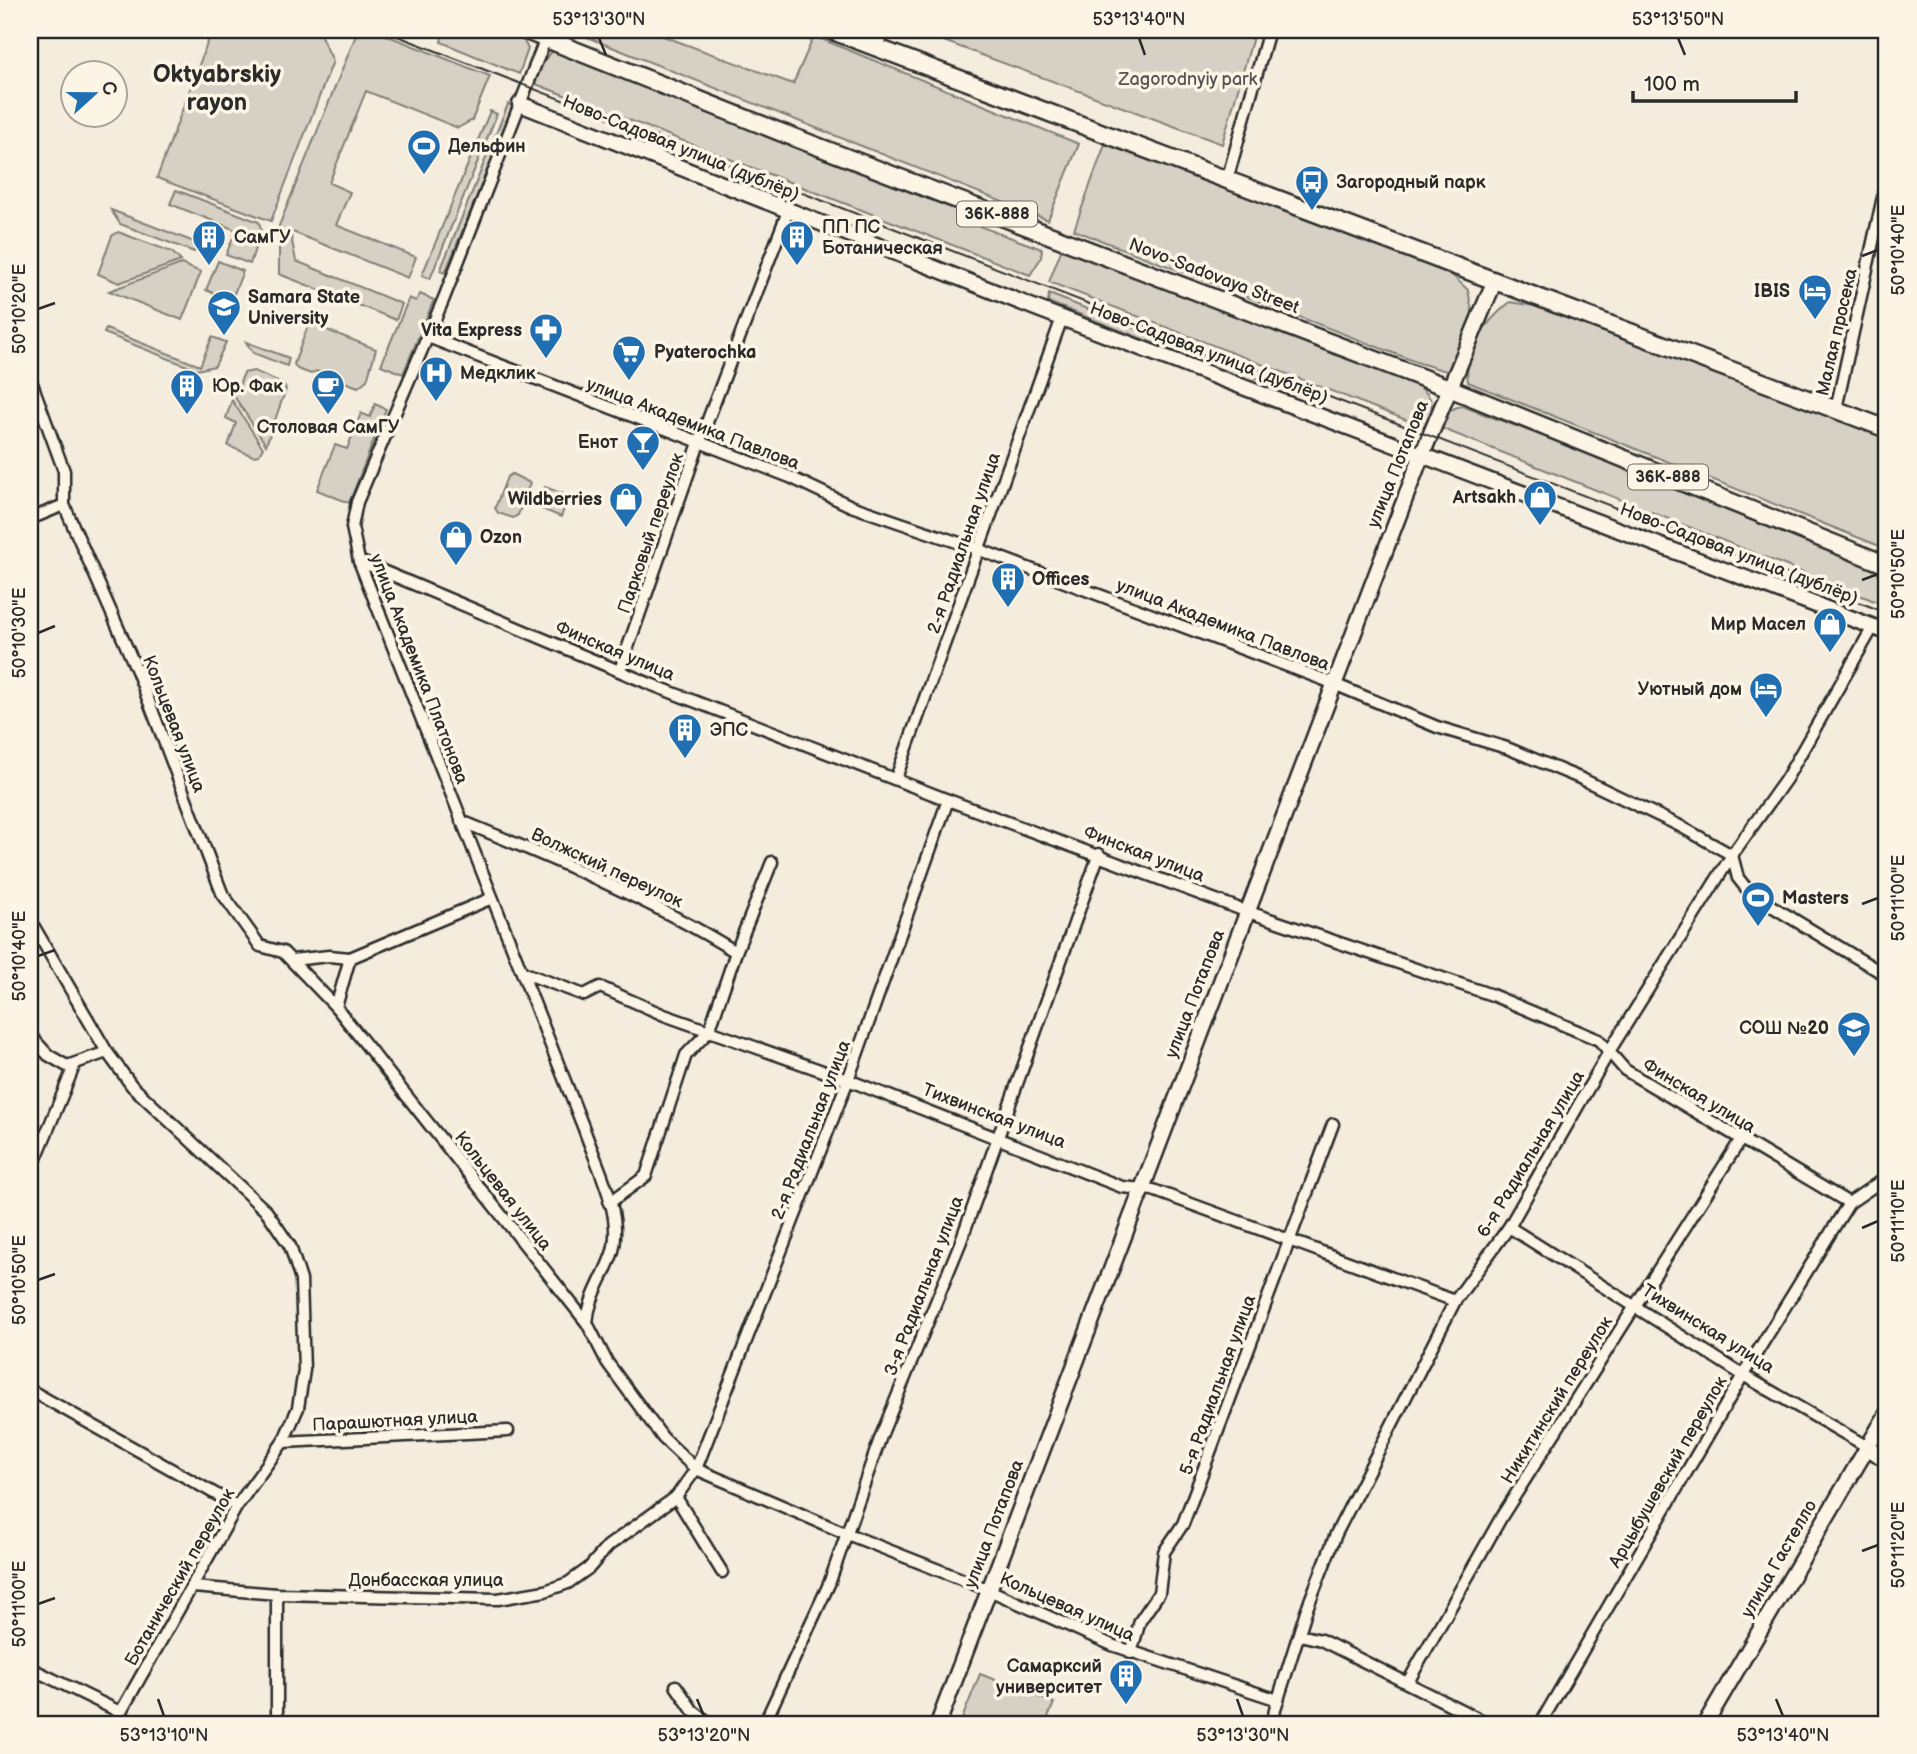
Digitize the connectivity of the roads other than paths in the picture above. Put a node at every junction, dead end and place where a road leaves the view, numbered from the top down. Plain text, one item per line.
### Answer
1 (524, 30) edge
2 (830, 30) edge
3 (885, 30) edge
4 (1269, 30) edge
5 (547, 34) edge
6 (877, 47) junction
7 (520, 104) junction
8 (1887, 179) edge
9 (1227, 180) junction
10 (788, 211) junction
11 (1495, 280) junction
12 (1062, 318) junction
13 (428, 337) junction
14 (30, 378) edge
15 (1449, 388) junction
16 (1836, 409) junction
17 (1887, 429) edge
18 (699, 443) junction
19 (1422, 454) junction
20 (64, 505) junction
21 (30, 519) edge
22 (980, 550) junction
23 (359, 561) junction
24 (1887, 565) edge
25 (1873, 627) junction
26 (1887, 632) edge
27 (620, 670) junction
28 (1334, 684) junction
29 (896, 778) junction
30 (948, 800) junction
31 (461, 821) junction
32 (1099, 854) junction
33 (1732, 855) junction
34 (772, 862) dead end
35 (492, 898) junction
36 (1248, 911) junction
37 (30, 920) edge
38 (736, 952) junction
39 (350, 958) junction
40 (292, 960) junction
41 (522, 972) junction
42 (1887, 976) edge
43 (336, 1007) junction
44 (709, 1031) junction
45 (30, 1035) edge
46 (1611, 1050) junction
47 (107, 1052) junction
48 (75, 1064) junction
49 (848, 1080) junction
50 (1333, 1124) dead end
51 (996, 1138) junction
52 (1741, 1139) junction
53 (30, 1173) edge
54 (1887, 1177) edge
55 (1141, 1190) junction
56 (609, 1203) junction
57 (1849, 1203) junction
58 (1509, 1227) junction
59 (1288, 1240) junction
60 (1455, 1301) junction
61 (1634, 1306) junction
62 (587, 1323) junction
63 (1743, 1375) junction
64 (30, 1390) edge
65 (1887, 1414) edge
66 (509, 1431) dead end
67 (284, 1442) junction
68 (1866, 1446) junction
69 (1887, 1461) edge
70 (696, 1469) junction
71 (676, 1497) junction
72 (237, 1506) junction
73 (845, 1533) junction
74 (722, 1572) dead end
75 (193, 1587) junction
76 (989, 1590) junction
77 (277, 1594) junction
78 (1300, 1635) junction
79 (1131, 1653) junction
80 (30, 1668) edge
81 (1408, 1682) junction
82 (676, 1686) dead end
83 (1278, 1700) junction
84 (120, 1712) junction
85 (114, 1724) edge
86 (277, 1724) edge
87 (711, 1724) edge
88 (764, 1724) edge
89 (938, 1724) edge
90 (1273, 1724) edge
91 (1489, 1724) edge
92 (1540, 1724) edge
93 (1705, 1724) edge

1 - 5 main road, Novo-Sadovaya Street / 36К-888
2 - 6 main road
3 - 6 street
4 - 9 street
5 - 7 street, улица Академика Платонова
5 - 15 main road, Novo-Sadovaya Street / 36К-888
6 - 9 main road
7 - 10 street, Ново-Садовая улица (дублёр)
7 - 13 street, улица Академика Платонова
8 - 16 street, Малая просека
9 - 11 main road
10 - 12 street, Ново-Садовая улица (дублёр)
10 - 18 street, Парковый переулок
11 - 15 street, улица Потапова
11 - 16 main road
12 - 19 street, Ново-Садовая улица (дублёр)
12 - 22 street, 2-я Радиальная улица
13 - 18 street, улица Академика Павлова
13 - 23 street, улица Академика Платонова
14 - 20 street, Кольцевая улица
15 - 19 street, улица Потапова
15 - 24 main road, Novo-Sadovaya Street / 36К-888
16 - 17 main road
18 - 22 street, улица Академика Павлова
18 - 27 street, Парковый переулок
19 - 25 street, Ново-Садовая улица (дублёр)
19 - 28 street, улица Потапова
20 - 21 street
20 - 40 street, Кольцевая улица
22 - 28 street, улица Академика Павлова
22 - 29 street, 2-я Радиальная улица
23 - 27 street, Финская улица
23 - 31 street, улица Академика Платонова
25 - 26 street, Ново-Садовая улица (дублёр)
25 - 33 street, 6-я Радиальная улица
27 - 29 street, Финская улица
28 - 33 street, улица Академика Павлова
28 - 36 street, улица Потапова
29 - 30 street, Финская улица
30 - 32 street, Финская улица
30 - 49 street, 2-я Радиальная улица
31 - 35 street, улица Академика Платонова
31 - 38 street, Волжский переулок
32 - 36 street, Финская улица
32 - 51 street, 3-я Радиальная улица
33 - 42 street
33 - 46 street, 6-я Радиальная улица
34 - 38 street
35 - 39 street
35 - 41 street, улица Академика Платонова
36 - 46 street, Финская улица
36 - 55 street, улица Потапова
37 - 47 street, Ботанический переулок
38 - 44 street
39 - 40 street
39 - 43 street
40 - 43 street, Кольцевая улица
41 - 44 street, Тихвинская улица
41 - 56 street, улица Академика Платонова
43 - 62 street, Кольцевая улица
44 - 49 street, Тихвинская улица
44 - 56 street
45 - 48 street
46 - 52 street, Финская улица
46 - 58 street, 6-я Радиальная улица
47 - 48 street
47 - 67 street, Ботанический переулок
48 - 53 street
49 - 51 street, Тихвинская улица
49 - 70 street, 2-я Радиальная улица
50 - 59 street, 5-я Радиальная улица
51 - 55 street, Тихвинская улица
51 - 73 street, 3-я Радиальная улица
52 - 57 street, Финская улица
52 - 61 street, Никитинский переулок
54 - 57 street
55 - 59 street, Тихвинская улица
55 - 76 street, улица Потапова
56 - 62 street, улица Академика Платонова
57 - 63 street, Арцыбушевский переулок
58 - 60 street, 6-я Радиальная улица
58 - 61 street, Тихвинская улица
59 - 60 street, Тихвинская улица
59 - 79 street, 5-я Радиальная улица
60 - 78 street, 6-я Радиальная улица
61 - 63 street, Тихвинская улица
61 - 81 street, Никитинский переулок
62 - 70 street, Кольцевая улица
63 - 68 street, Тихвинская улица
63 - 92 street, Арцыбушевский переулок
64 - 72 street
65 - 68 street, улица Гастелло
66 - 67 street, Парашютная улица
67 - 72 street, Ботанический переулок
68 - 69 street, Тихвинская улица
68 - 93 street, улица Гастелло
70 - 71 street, Донбасская улица
70 - 73 street, Кольцевая улица
71 - 74 street
71 - 77 street, Донбасская улица
72 - 75 street, Ботанический переулок
73 - 76 street, Кольцевая улица
73 - 88 street, 3-я Радиальная улица
75 - 77 street, Донбасская улица
75 - 84 street, Ботанический переулок
76 - 79 street, Кольцевая улица
76 - 89 street, улица Потапова
77 - 86 street
78 - 81 street
78 - 83 street, 6-я Радиальная улица
79 - 83 street, Кольцевая улица
80 - 84 street
81 - 91 street
82 - 87 street
83 - 90 street, 6-я Радиальная улица
84 - 85 street, Ботанический переулок

